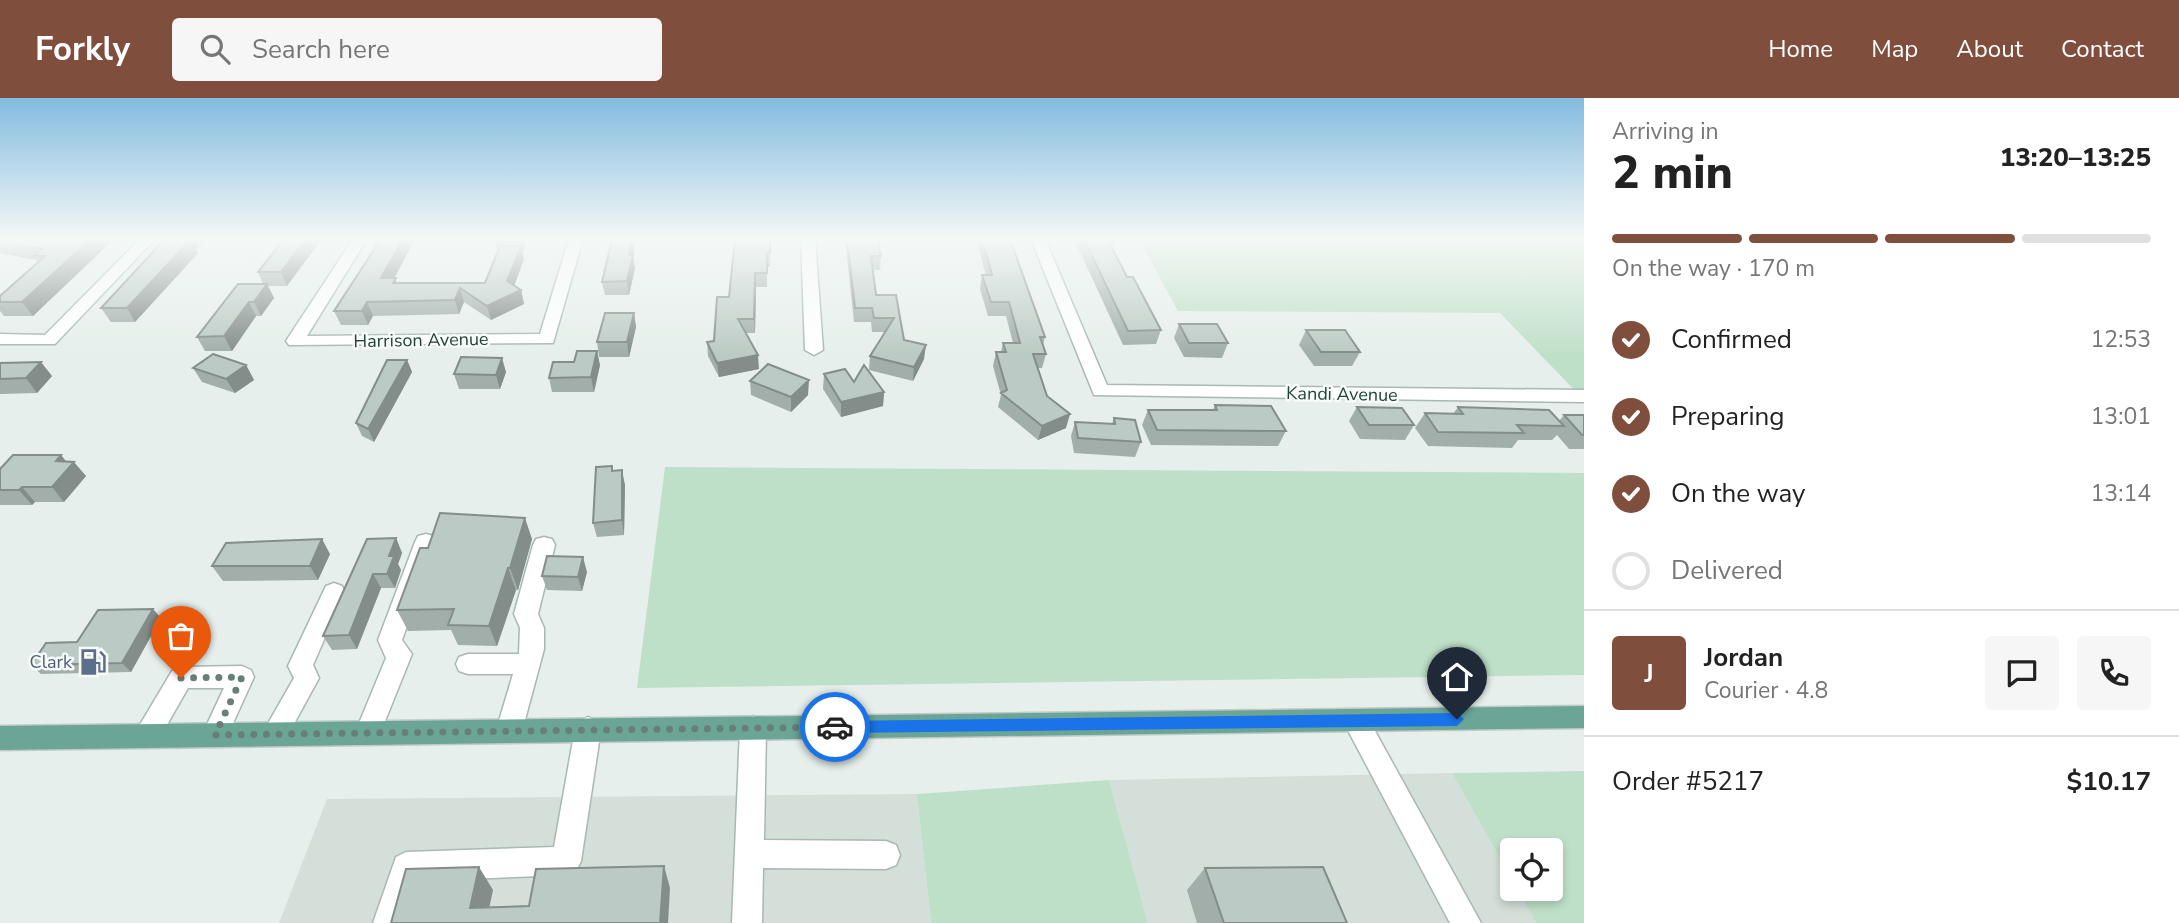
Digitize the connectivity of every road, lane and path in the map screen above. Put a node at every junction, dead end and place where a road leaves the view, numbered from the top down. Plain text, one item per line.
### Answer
1 (110, 278) edge
2 (335, 278) edge
3 (565, 278) edge
4 (810, 278) edge
5 (1054, 278) edge
6 (0, 339) edge
7 (814, 349) dead end
8 (1584, 396) edge
9 (426, 542) dead end
10 (544, 545) dead end
11 (334, 592) dead end
12 (468, 664) dead end
13 (528, 664) junction
14 (1584, 717) edge
15 (1356, 721) junction
16 (753, 728) junction
17 (588, 729) junction
18 (509, 731) junction
19 (369, 733) junction
20 (275, 734) junction
21 (215, 735) junction
22 (147, 736) junction
23 (0, 738) edge
24 (749, 853) junction
25 (887, 855) dead end
26 (388, 923) edge
27 (747, 923) edge
28 (1466, 923) edge

1 - 6 street
2 - 3 street, Harrison Avenue
4 - 7 street
5 - 8 street, Kandi Avenue
9 - 19 street
10 - 13 street
11 - 20 street
12 - 13 street
13 - 18 street
14 - 15 main road
15 - 16 main road
15 - 28 street
16 - 17 main road
16 - 24 street
17 - 18 main road
17 - 26 street
18 - 19 main road
19 - 20 main road
20 - 21 main road
21 - 22 main road
21 - 22 street
22 - 23 main road
24 - 25 street
24 - 27 street

